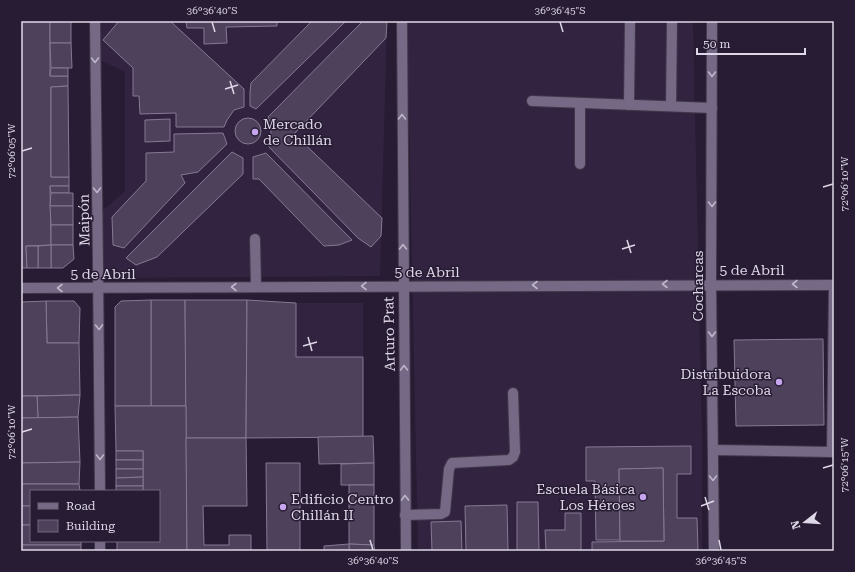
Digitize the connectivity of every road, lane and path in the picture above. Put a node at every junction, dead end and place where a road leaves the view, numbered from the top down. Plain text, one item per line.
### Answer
1 (95, 21) edge
2 (402, 21) edge
3 (630, 21) edge
4 (672, 21) edge
5 (712, 21) edge
6 (532, 102) dead end
7 (580, 103) junction
8 (628, 105) junction
9 (671, 106) junction
10 (712, 108) junction
11 (580, 164) dead end
12 (255, 240) dead end
13 (711, 284) junction
14 (834, 284) edge
15 (403, 286) junction
16 (256, 287) junction
17 (21, 288) edge
18 (98, 288) junction
19 (513, 393) dead end
20 (712, 450) junction
21 (100, 490) edge
22 (405, 515) junction
23 (406, 551) edge
24 (714, 551) edge

1 -> 18 street, Maipón
15 -> 2 street, Arturo Prat
3 - 8 street
4 - 9 street
5 -> 10 street, Cocharcas
6 - 7 street
7 - 8 street
7 - 11 street
8 - 9 street
9 - 10 street
10 -> 13 street, Cocharcas
12 - 16 street
14 -> 13 street, 5 de Abril
13 -> 15 street, 5 de Abril
13 -> 20 street, Cocharcas
14 - 20 street
15 -> 16 street, 5 de Abril
22 -> 15 street, Arturo Prat
16 -> 18 street, 5 de Abril
18 -> 17 street, 5 de Abril
18 -> 21 street, Maipón
19 - 22 street
20 -> 24 street, Cocharcas
22 - 23 street, Arturo Prat

